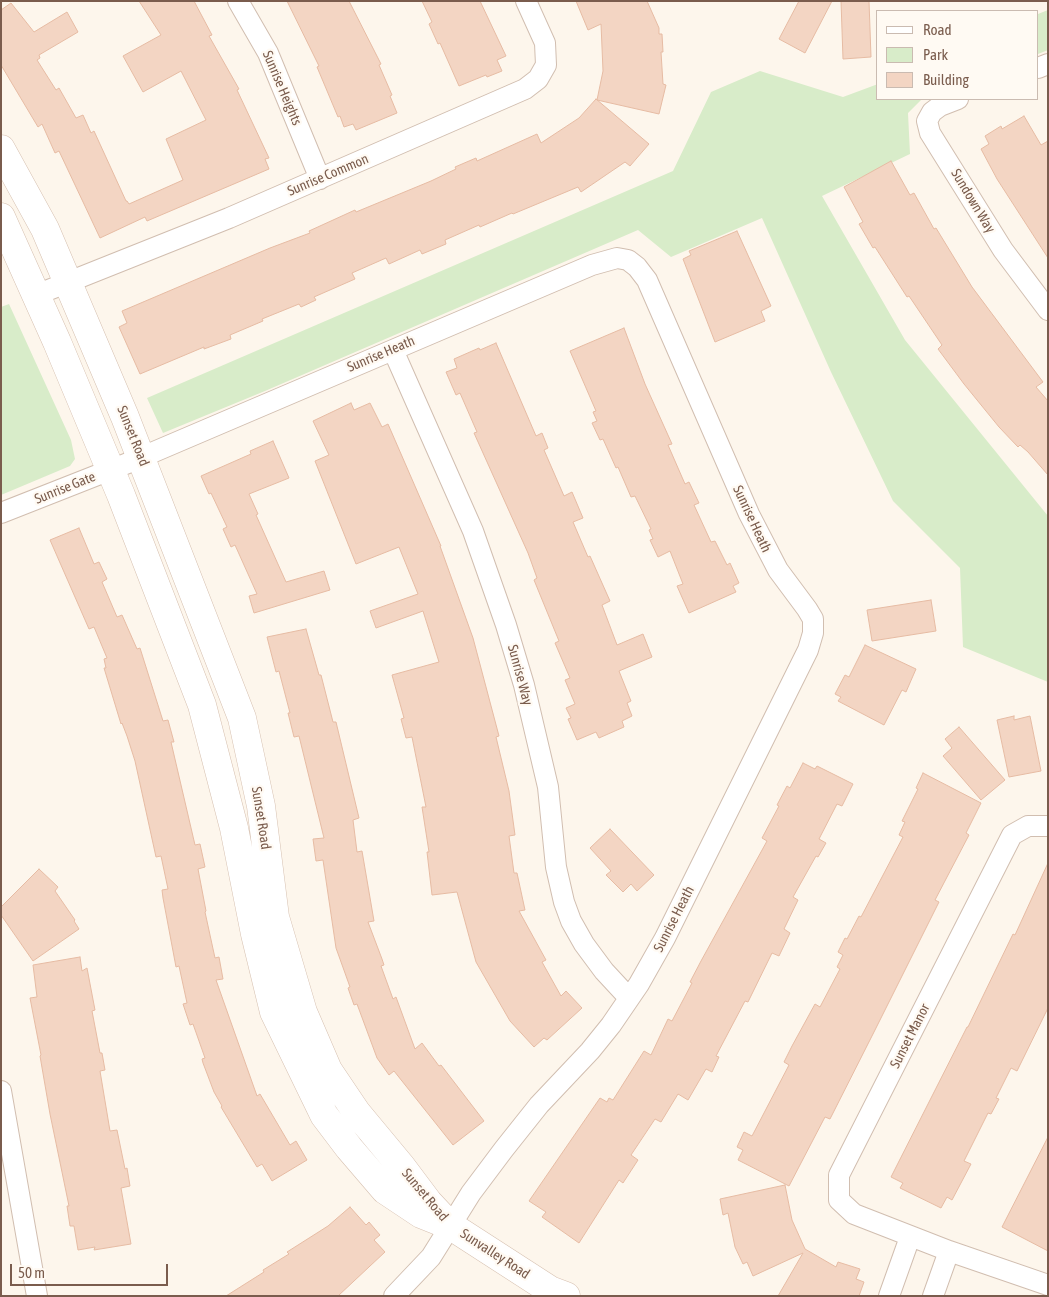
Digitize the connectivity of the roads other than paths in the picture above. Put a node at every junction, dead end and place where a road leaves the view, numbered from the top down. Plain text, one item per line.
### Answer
1 (238, 1) edge
2 (526, 1) edge
3 (955, 100) edge
4 (1, 149) edge
5 (320, 179) junction
6 (1, 217) edge
7 (68, 283) junction
8 (36, 295) junction
9 (1048, 310) edge
10 (392, 350) junction
11 (127, 463) junction
12 (1, 513) edge
13 (1048, 826) edge
14 (629, 998) junction
15 (1, 1091) edge
16 (451, 1226) junction
17 (910, 1237) junction
18 (949, 1251) junction
19 (1048, 1285) edge
20 (37, 1296) edge
21 (394, 1296) edge
22 (566, 1296) edge
23 (889, 1296) edge
24 (933, 1296) edge

1 - 5 street, Sunrise Heights
2 - 5 street, Sunrise Common
3 - 9 street, Sundown Way
4 - 7 street, Sunset Road
5 - 7 street, Sunrise Common
6 - 8 street, Sunset Road
7 - 8 street, Sunrise Common
7 - 11 street, Sunset Road
8 - 11 street, Sunset Road
10 - 11 street, Sunrise Heath
10 - 14 street, Sunrise Way
10 - 14 street, Sunrise Heath
11 - 12 street, Sunrise Gate
11 - 16 street, Sunset Road
13 - 17 street, Sunset Manor
14 - 16 street, Sunrise Heath
15 - 20 street
16 - 21 street, Sunrise Heath
16 - 22 street, Sunvalley Road
17 - 18 street, Sunset Manor
17 - 23 street
18 - 19 street, Sunset Manor
18 - 24 street

